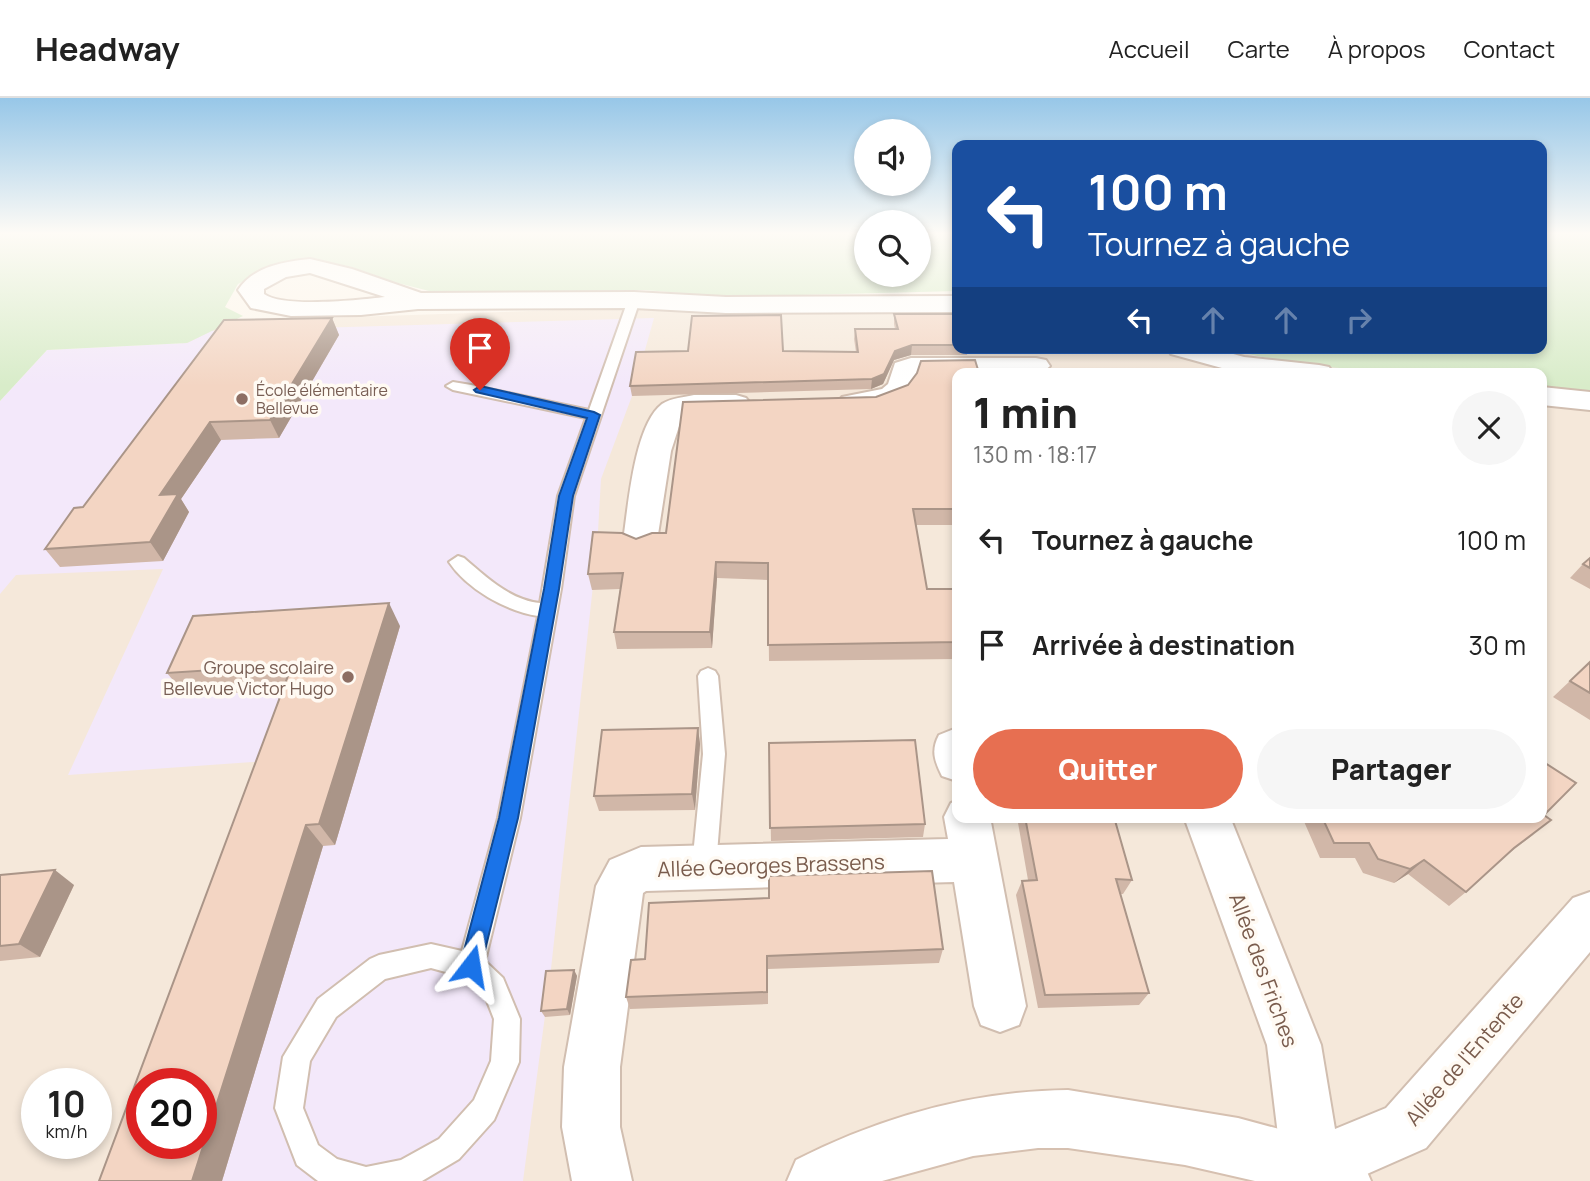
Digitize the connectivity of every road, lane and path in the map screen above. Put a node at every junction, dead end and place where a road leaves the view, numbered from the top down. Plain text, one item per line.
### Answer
1 (257, 285) edge
2 (372, 285) edge
3 (634, 300) junction
4 (418, 301) junction
5 (952, 304) edge
6 (1203, 354) edge
7 (1035, 362) edge
8 (1271, 368) edge
9 (453, 386) dead end
10 (1547, 397) edge
11 (1590, 401) edge
12 (761, 404) edge
13 (828, 404) edge
14 (594, 415) junction
15 (640, 541) edge
16 (458, 562) dead end
17 (547, 610) junction
18 (708, 676) dead end
19 (1209, 823) edge
20 (971, 838) edge
21 (704, 866) junction
22 (1590, 915) edge
23 (471, 966) junction
24 (1000, 1006) dead end
25 (329, 1177) edge
26 (1319, 1177) edge
27 (363, 1181) edge
28 (369, 1181) edge
29 (601, 1181) edge
30 (817, 1181) edge

1 - 4 street
2 - 4 street
3 - 4 street
3 - 5 street
3 - 14 lane
6 - 8 street
7 - 13 street
9 - 14 lane
10 - 11 street
12 - 15 street
14 - 17 lane
16 - 17 lane
17 - 23 lane
18 - 21 lane
19 - 26 street, Allée des Friches
20 - 21 street, Allée Georges Brassens
20 - 24 street, Allée Georges Brassens
21 - 29 street, Allée Georges Brassens
22 - 26 street, Allée de l'Entente
23 - 25 lane
23 - 28 lane
25 - 27 lane
26 - 30 street

